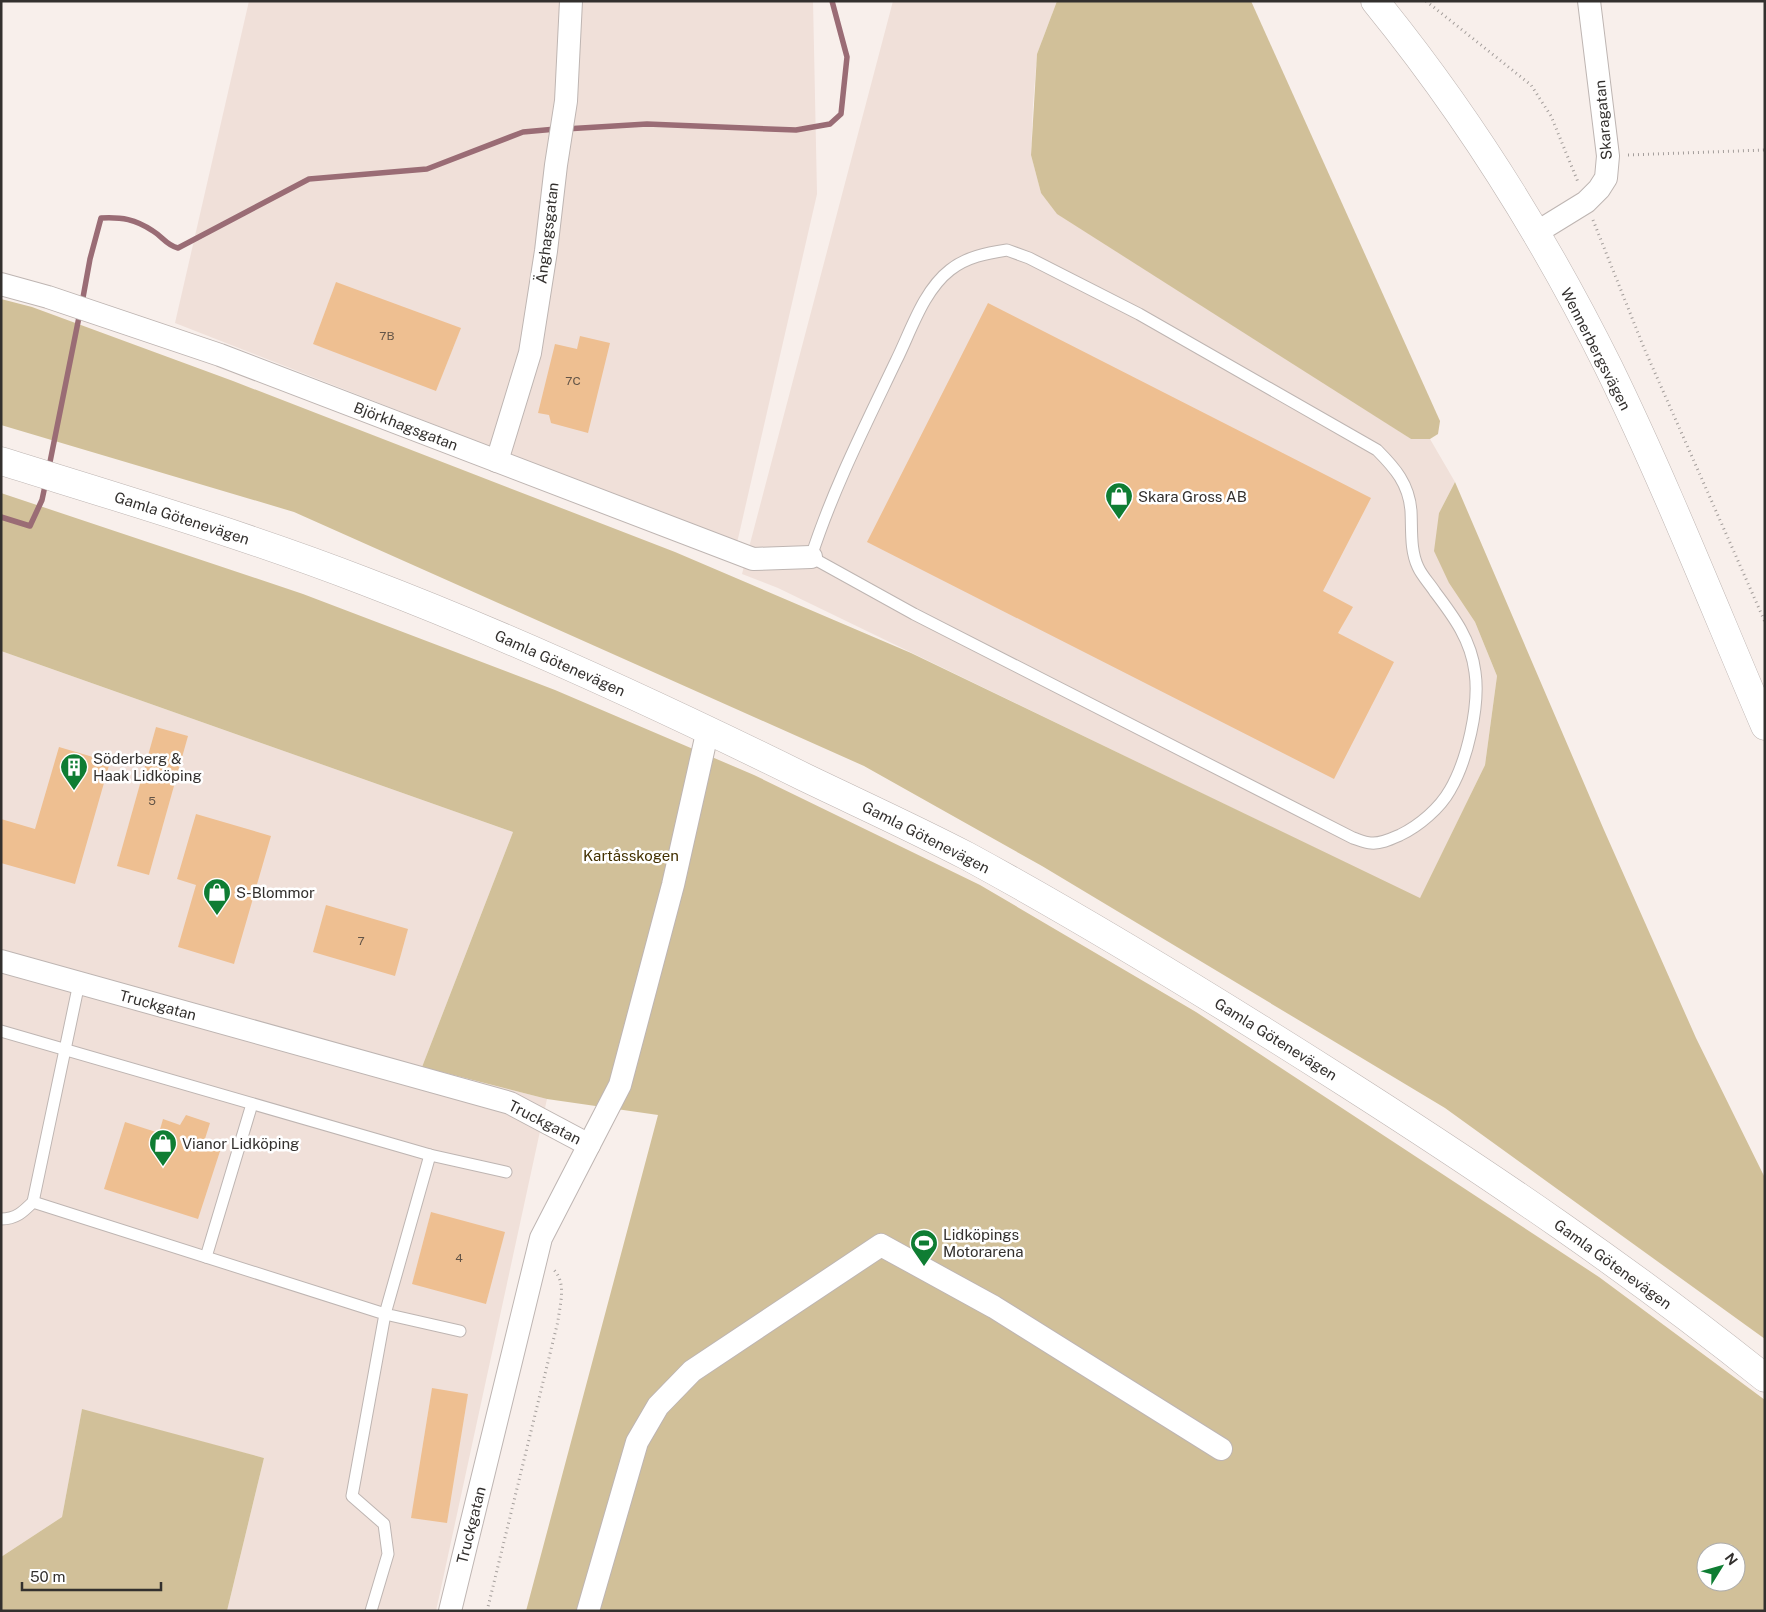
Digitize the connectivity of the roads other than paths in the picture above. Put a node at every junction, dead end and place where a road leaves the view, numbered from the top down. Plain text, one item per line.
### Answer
1 (571, 1) edge
2 (1375, 1) edge
3 (1589, 1) edge
4 (1534, 234) junction
5 (1, 284) edge
6 (1, 461) edge
7 (497, 461) junction
8 (812, 557) junction
9 (1765, 726) edge
10 (708, 730) junction
11 (1, 961) edge
12 (79, 983) junction
13 (1, 1031) edge
14 (64, 1050) junction
15 (252, 1104) junction
16 (589, 1145) junction
17 (430, 1155) junction
18 (506, 1172) dead end
19 (33, 1202) junction
20 (1, 1219) edge
21 (206, 1256) junction
22 (385, 1314) junction
23 (460, 1331) dead end
24 (1765, 1378) edge
25 (1221, 1449) dead end
26 (371, 1611) edge
27 (450, 1611) edge
28 (588, 1611) edge

1 - 7 street, Änghagsgatan
2 - 4 street, Wennerbergsvägen
3 - 4 street, Skaragatan
4 - 9 street, Wennerbergsvägen
5 - 7 street, Björkhagsgatan
6 - 10 street, Gamla Götenevägen
7 - 8 street, Björkhagsgatan
8 - 8 lane
10 - 16 street
10 - 24 street, Gamla Götenevägen
11 - 12 street, Truckgatan
12 - 14 lane
12 - 16 street, Truckgatan
13 - 14 lane
14 - 15 lane
14 - 19 lane
15 - 17 lane
15 - 21 lane
16 - 27 street, Truckgatan
17 - 18 lane
17 - 22 lane
19 - 20 lane
19 - 21 lane
21 - 22 lane
22 - 23 lane
22 - 26 lane
25 - 28 street

